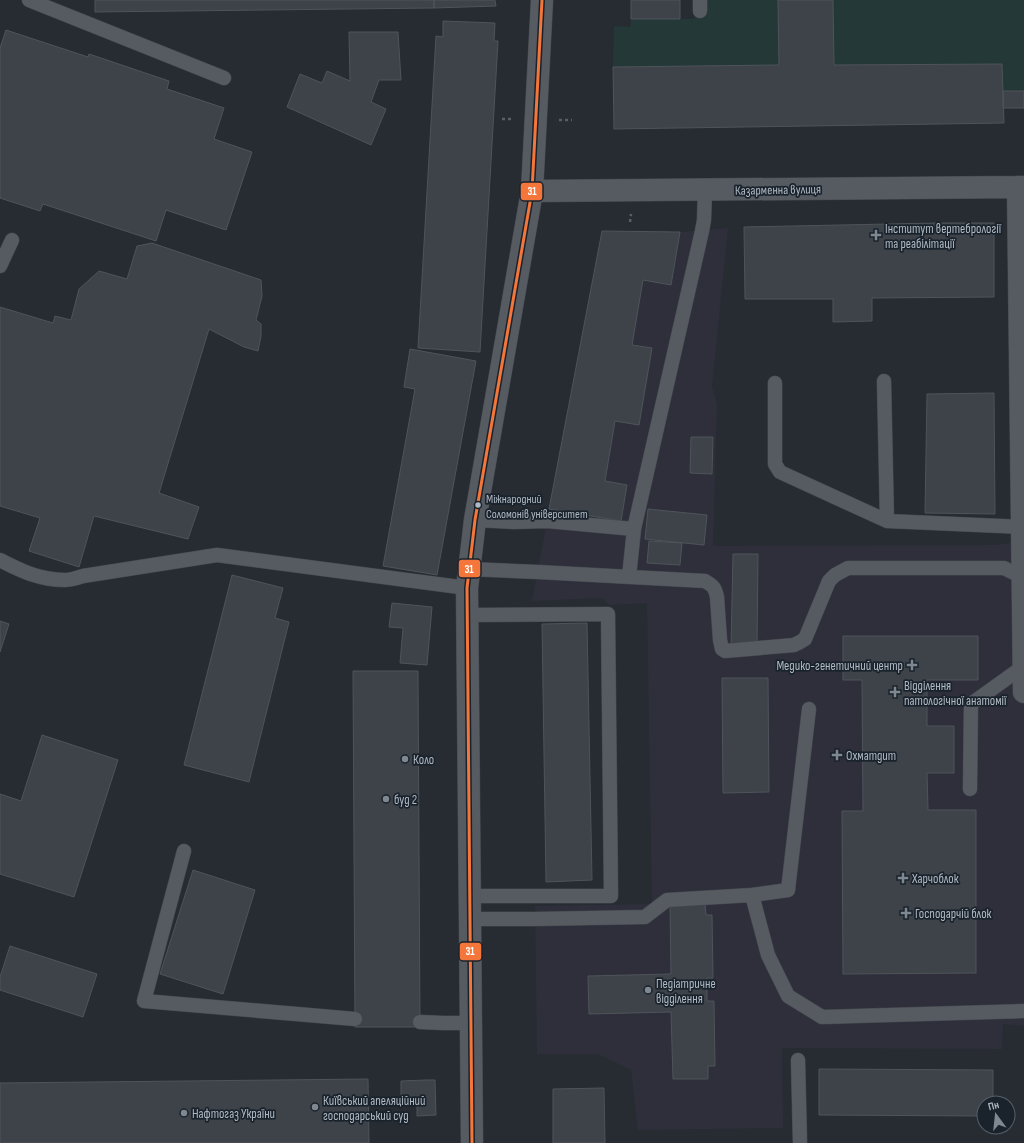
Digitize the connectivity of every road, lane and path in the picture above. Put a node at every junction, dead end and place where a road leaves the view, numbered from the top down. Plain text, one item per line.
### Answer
1 (29, 0) edge
2 (542, 0) edge
3 (224, 78) dead end
4 (1021, 187) edge
5 (706, 190) junction
6 (532, 191) junction
7 (12, 240) dead end
8 (0, 266) edge
9 (884, 381) dead end
10 (775, 383) dead end
11 (475, 520) junction
12 (887, 520) junction
13 (1022, 527) junction
14 (634, 529) junction
15 (0, 560) edge
16 (629, 576) junction
17 (1023, 577) edge
18 (468, 578) junction
19 (466, 614) junction
20 (1024, 666) edge
21 (1024, 692) edge
22 (809, 709) dead end
23 (970, 789) dead end
24 (184, 851) dead end
25 (752, 895) junction
26 (470, 896) junction
27 (470, 919) junction
28 (1024, 1011) edge
29 (354, 1019) dead end
30 (420, 1022) dead end
31 (471, 1023) junction
32 (798, 1060) dead end
33 (472, 1143) edge
34 (800, 1143) edge

1 - 3 lane
2 - 6 street
4 - 5 street, Казарменна вулиця
4 - 13 street
5 - 6 street, Казарменна вулиця
5 - 14 lane
6 - 11 street
7 - 8 lane
9 - 12 lane
10 - 12 lane
11 - 14 lane
11 - 18 street
12 - 13 lane
13 - 17 street
14 - 16 lane
15 - 18 lane
16 - 17 lane
16 - 18 lane
17 - 20 street
18 - 19 street
19 - 26 street
19 - 26 lane
20 - 21 street
20 - 23 lane
22 - 25 lane
24 - 29 lane
25 - 27 lane
25 - 28 lane
26 - 27 street
27 - 31 street
30 - 31 lane
31 - 33 street
32 - 34 lane

